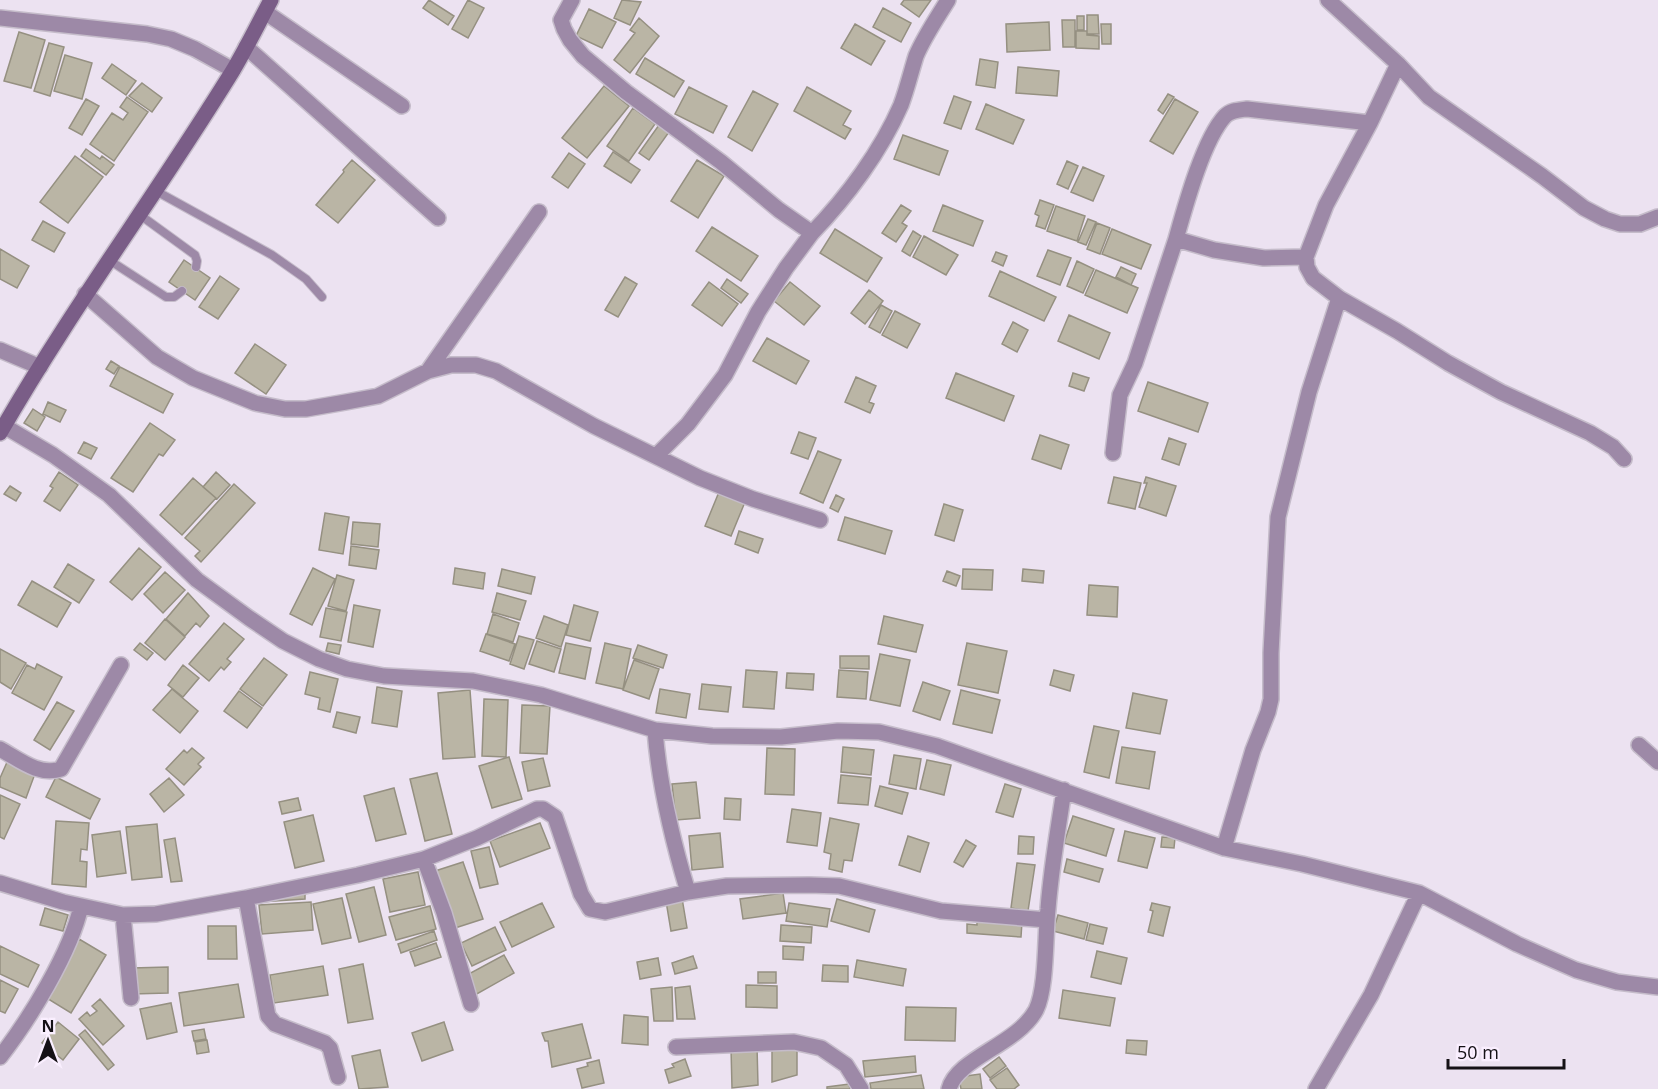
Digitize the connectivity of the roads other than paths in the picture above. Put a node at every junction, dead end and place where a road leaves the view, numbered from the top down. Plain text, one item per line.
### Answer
1 (572, 0) edge
2 (948, 0) edge
3 (1328, 0) edge
4 (268, 6) edge
5 (0, 18) edge
6 (246, 46) junction
7 (1398, 64) junction
8 (233, 70) junction
9 (402, 106) dead end
10 (1370, 123) junction
11 (156, 191) junction
12 (539, 212) dead end
13 (140, 215) junction
14 (1658, 217) edge
15 (438, 218) dead end
16 (812, 233) junction
17 (1176, 239) junction
18 (1306, 257) junction
19 (109, 260) junction
20 (196, 267) dead end
21 (182, 291) dead end
22 (85, 294) junction
23 (322, 297) dead end
24 (1339, 298) junction
25 (0, 350) edge
26 (40, 367) junction
27 (428, 371) junction
28 (2, 430) edge
29 (1113, 453) dead end
30 (656, 456) junction
31 (1624, 459) dead end
32 (820, 520) dead end
33 (121, 665) dead end
34 (656, 730) junction
35 (1639, 745) dead end
36 (0, 749) edge
37 (1658, 762) edge
38 (1064, 790) junction
39 (1224, 848) junction
40 (424, 859) junction
41 (0, 883) edge
42 (688, 892) junction
43 (1419, 893) junction
44 (246, 898) junction
45 (81, 906) junction
46 (123, 915) junction
47 (1047, 920) junction
48 (1658, 987) edge
49 (131, 998) dead end
50 (471, 1004) dead end
51 (676, 1047) dead end
52 (0, 1057) edge
53 (338, 1077) dead end
54 (861, 1089) edge
55 (950, 1089) edge
56 (1316, 1089) edge

1 - 16 street
2 - 16 street
3 - 7 street
4 - 6 main road
4 - 9 street
5 - 8 street
6 - 8 main road
6 - 15 street
7 - 10 street
7 - 14 street
8 - 11 main road
10 - 17 street
10 - 18 street
11 - 13 main road
11 - 23 lane
12 - 27 street
13 - 19 main road
13 - 20 lane
16 - 30 street
17 - 18 street
17 - 29 street
18 - 24 street
19 - 21 lane
19 - 22 main road
22 - 26 main road
22 - 27 street
24 - 31 street
24 - 39 street
25 - 26 street
26 - 28 main road
27 - 30 street
28 - 34 street
30 - 32 street
33 - 36 street
34 - 38 street
34 - 42 street
35 - 37 street
38 - 39 street
38 - 47 street
39 - 43 street
40 - 42 street
40 - 44 street
40 - 50 street
41 - 45 street
42 - 47 street
43 - 48 street
43 - 56 street
44 - 46 street
44 - 53 street
45 - 46 street
45 - 52 street
46 - 49 street
47 - 55 street
51 - 54 street

